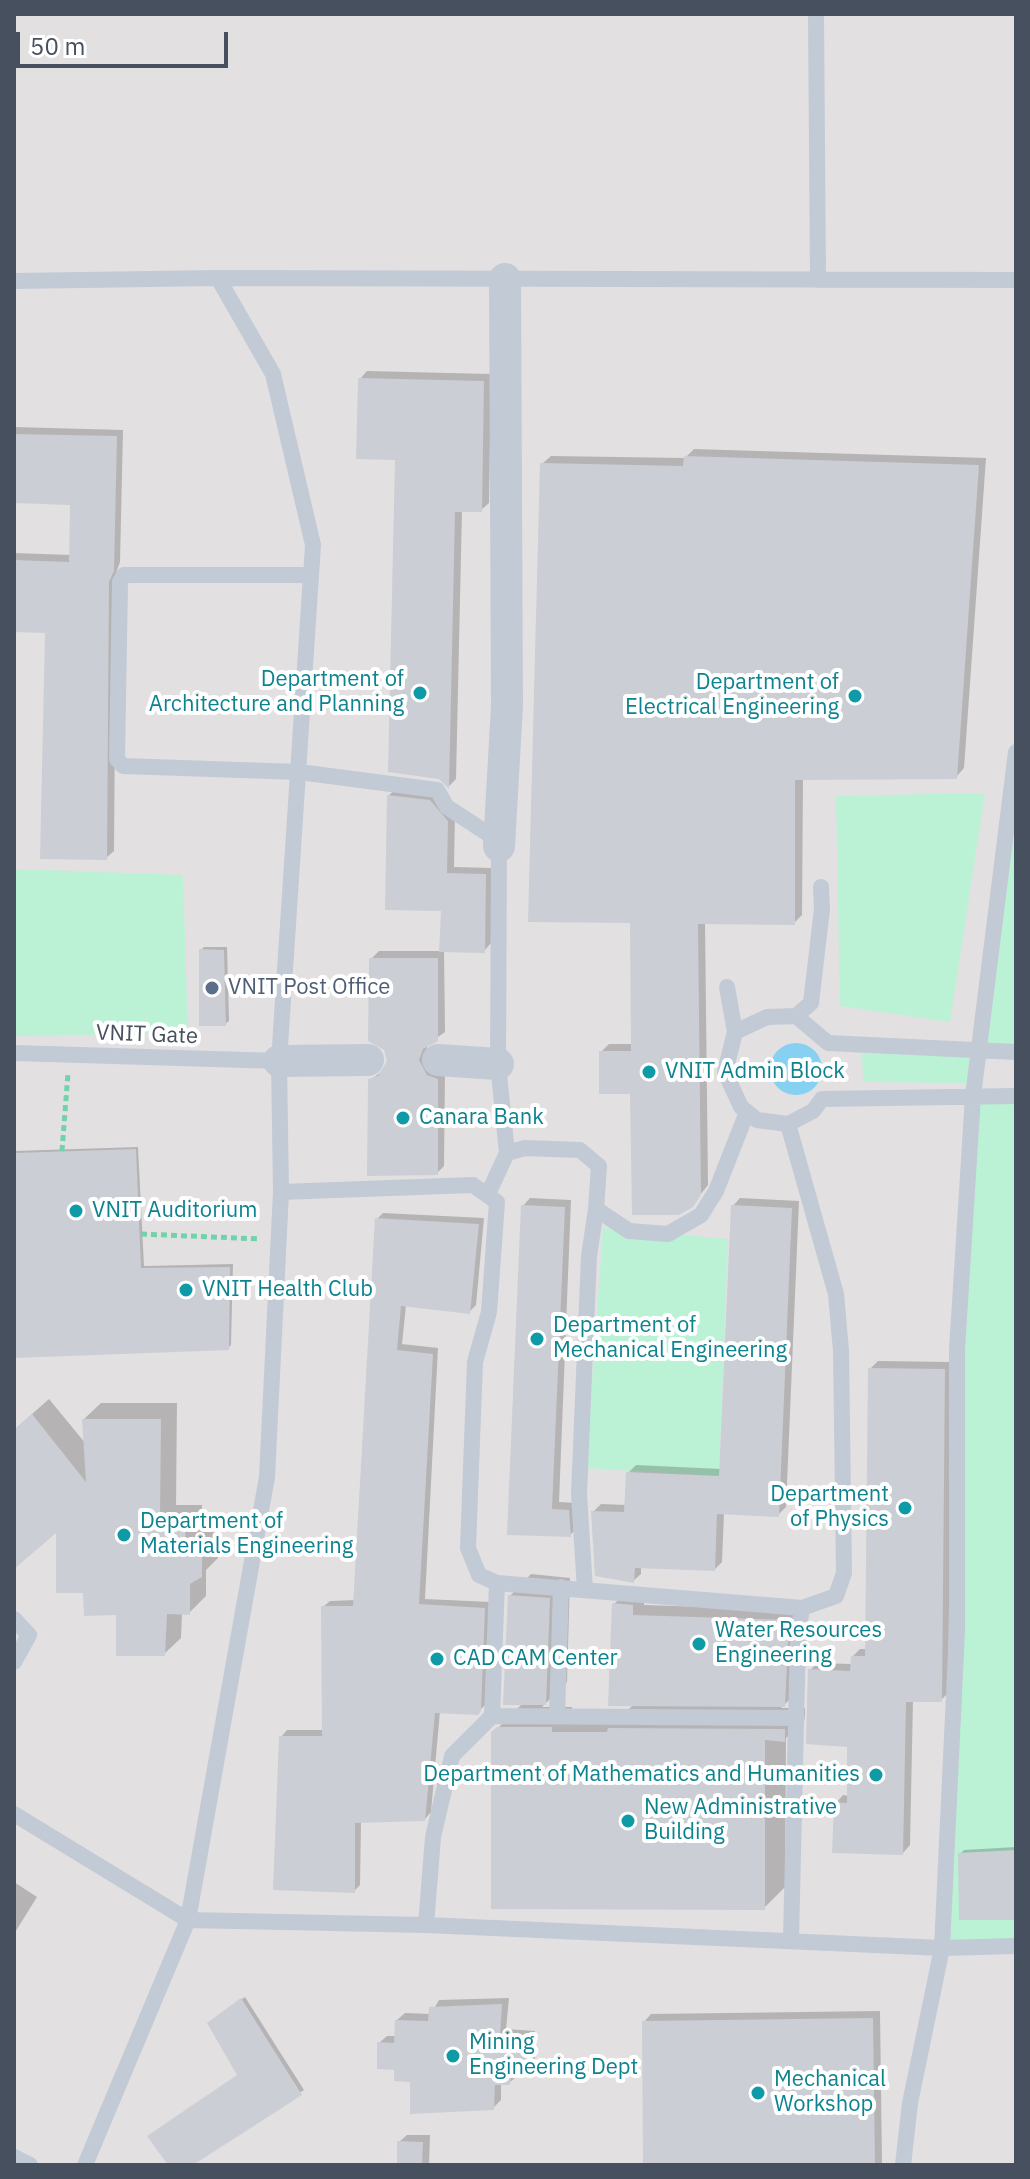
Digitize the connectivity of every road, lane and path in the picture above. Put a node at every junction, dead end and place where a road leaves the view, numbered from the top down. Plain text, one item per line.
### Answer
1 (816, 14) edge
2 (218, 278) junction
3 (505, 279) junction
4 (818, 280) junction
5 (1016, 280) edge
6 (14, 281) edge
7 (311, 575) junction
8 (1016, 752) edge
9 (299, 772) junction
10 (499, 846) junction
11 (821, 887) dead end
12 (727, 987) dead end
13 (796, 1016) junction
14 (735, 1032) junction
15 (978, 1051) junction
16 (1016, 1052) edge
17 (14, 1053) edge
18 (69, 1055) junction
19 (368, 1060) dead end
20 (438, 1060) dead end
21 (279, 1061) junction
22 (498, 1064) junction
23 (973, 1096) junction
24 (1016, 1096) edge
25 (747, 1112) junction
26 (788, 1124) junction
27 (62, 1151) dead end
28 (507, 1153) junction
29 (281, 1192) junction
30 (488, 1194) junction
31 (596, 1209) junction
32 (141, 1234) dead end
33 (278, 1240) junction
34 (497, 1583) junction
35 (561, 1587) junction
36 (585, 1590) junction
37 (802, 1608) junction
38 (14, 1619) edge
39 (14, 1662) edge
40 (492, 1716) junction
41 (557, 1716) junction
42 (797, 1718) junction
43 (14, 1814) edge
44 (188, 1920) junction
45 (426, 1925) junction
46 (791, 1940) junction
47 (1016, 1946) edge
48 (942, 1948) junction
49 (14, 2157) edge
50 (30, 2165) edge
51 (85, 2165) edge
52 (903, 2165) edge

1 - 4 lane
2 - 3 lane
2 - 6 lane
2 - 7 lane
3 - 4 lane
3 - 10 street
4 - 5 lane
7 - 9 lane
7 - 9 lane
8 - 15 lane
9 - 10 lane
9 - 21 lane
10 - 22 lane
11 - 13 lane
12 - 14 lane
13 - 14 lane
13 - 15 lane
14 - 25 lane
15 - 16 lane
15 - 23 lane
17 - 18 lane, VNIT Gate
18 - 21 lane, VNIT Gate
18 - 27 path
19 - 21 street
20 - 22 street
21 - 29 lane
22 - 28 lane
23 - 24 lane
23 - 26 lane
23 - 48 lane
25 - 26 lane
25 - 31 lane
26 - 37 lane
28 - 30 lane
28 - 31 lane
29 - 30 lane
29 - 33 lane
30 - 34 lane
31 - 36 lane
32 - 33 path
33 - 44 lane
34 - 35 lane
34 - 40 lane
35 - 36 lane
35 - 41 lane
36 - 37 lane
37 - 42 lane
38 - 39 lane
40 - 41 lane
40 - 45 lane
41 - 42 lane
42 - 46 lane
43 - 44 lane
44 - 45 lane
44 - 51 lane
45 - 46 lane
46 - 48 lane
47 - 48 lane
48 - 52 lane
49 - 50 lane

